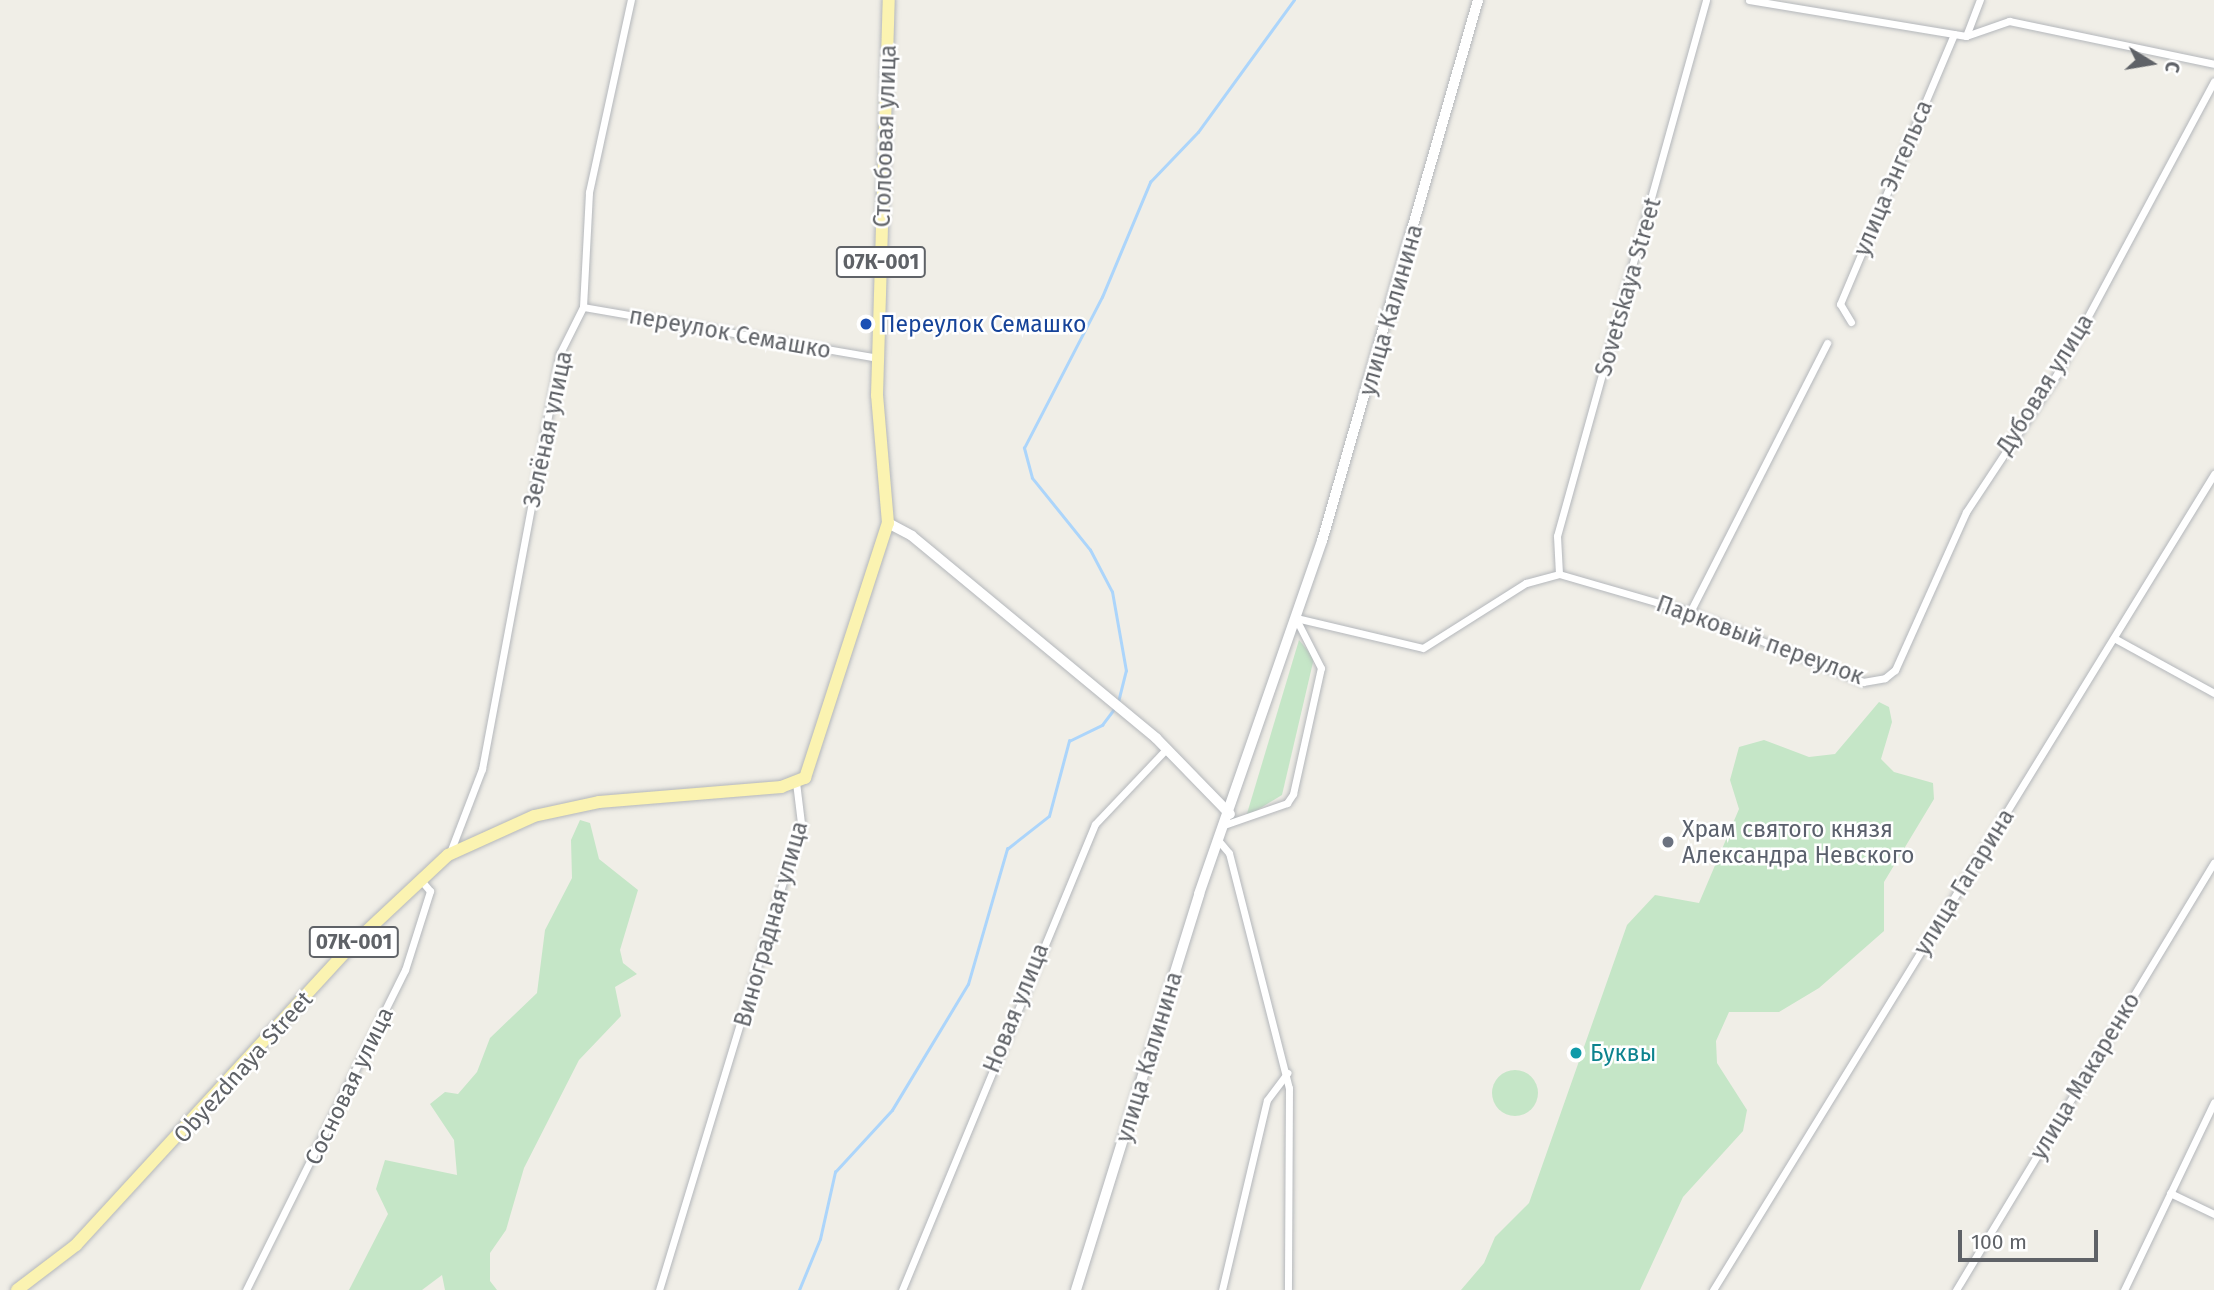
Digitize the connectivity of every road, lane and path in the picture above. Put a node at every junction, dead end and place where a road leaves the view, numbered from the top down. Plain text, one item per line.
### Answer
1 (631, 0) edge
2 (889, 0) edge
3 (1478, 0) edge
4 (1706, 0) edge
5 (1749, 0) edge
6 (1980, 0) edge
7 (1954, 34) junction
8 (1966, 36) junction
9 (2214, 64) edge
10 (2214, 81) edge
11 (583, 307) junction
12 (1851, 322) dead end
13 (1827, 343) dead end
14 (878, 358) junction
15 (2214, 474) edge
16 (888, 523) junction
17 (1559, 574) junction
18 (1690, 612) junction
19 (1296, 618) junction
20 (2114, 638) junction
21 (1875, 681) joint
22 (2214, 693) edge
23 (1167, 748) junction
24 (796, 785) junction
25 (1230, 814) junction
26 (1224, 825) junction
27 (1218, 840) junction
28 (448, 855) junction
29 (2214, 863) edge
30 (419, 878) junction
31 (1287, 1073) junction
32 (2214, 1102) edge
33 (2170, 1194) junction
34 (2214, 1214) edge
35 (17, 1290) edge
36 (246, 1290) edge
37 (659, 1290) edge
38 (902, 1290) edge
39 (1076, 1290) edge
40 (1222, 1290) edge
41 (1289, 1290) edge
42 (1713, 1290) edge
43 (1956, 1290) edge
44 (2124, 1290) edge

1 - 11 street, Зелёная улица
2 - 14 main road, Столбовая улица / 07К-001
3 - 19 street, улица Калинина
4 - 17 street, Sovetskaya Street
5 - 7 street
6 - 8 street
7 - 8 street
7 - 12 street, улица Энгельса
8 - 9 street
10 - 21 street, Дубовая улица
11 - 14 street, переулок Семашко
11 - 28 street, Зелёная улица
13 - 18 street
14 - 16 main road, Столбовая улица / 07К-001
15 - 20 street, улица Гагарина
16 - 23 street
16 - 24 main road, 07К-001
17 - 18 street, Парковый переулок
17 - 19 street
18 - 21 street, Парковый переулок
19 - 25 street, улица Калинина
19 - 26 street
20 - 22 street
20 - 42 street, улица Гагарина
23 - 25 street
23 - 38 street, Новая улица
24 - 28 main road, Obyezdnaya Street / 07К-001
24 - 37 street, Виноградная улица
25 - 26 street, улица Калинина
26 - 27 street, улица Калинина
27 - 31 street
27 - 39 street, улица Калинина
28 - 30 main road, Obyezdnaya Street / 07К-001
29 - 43 street, улица Макаренко
30 - 35 main road, Obyezdnaya Street / 07К-001
30 - 36 street, Сосновая улица
31 - 40 street
31 - 41 street
32 - 33 street
33 - 34 street
33 - 44 street

